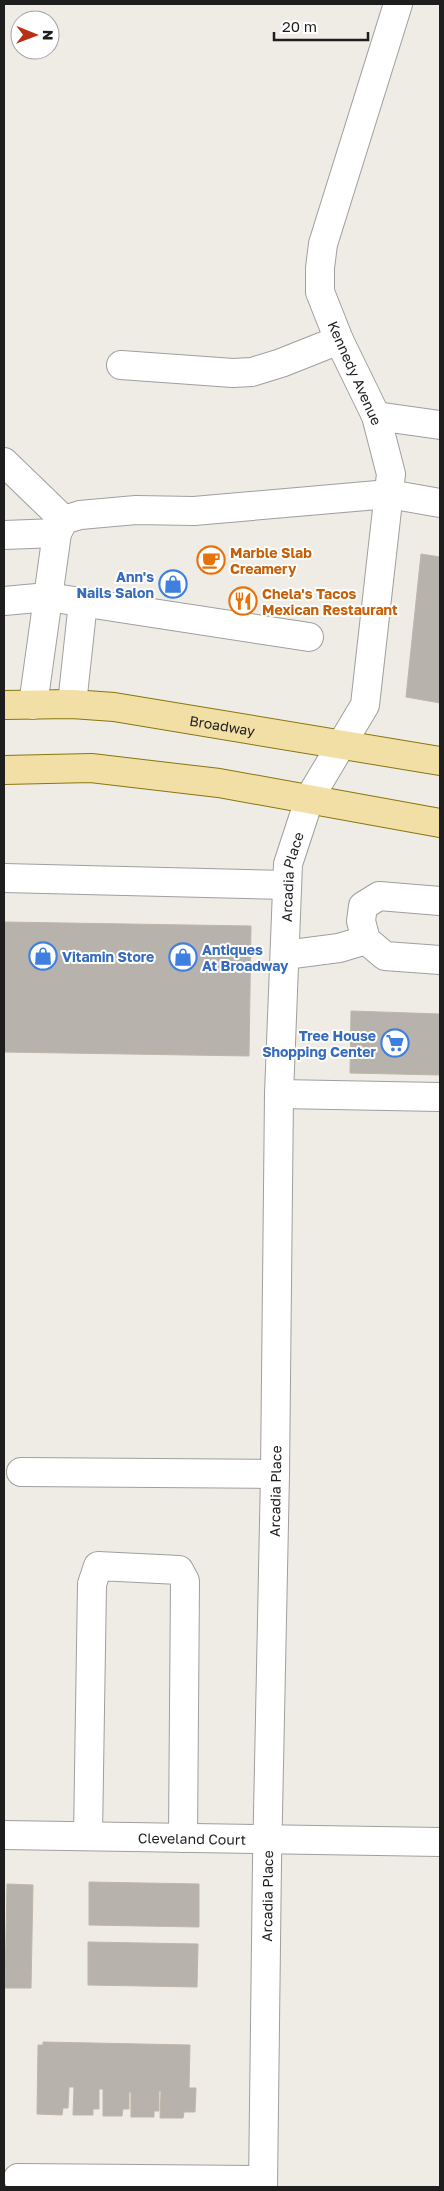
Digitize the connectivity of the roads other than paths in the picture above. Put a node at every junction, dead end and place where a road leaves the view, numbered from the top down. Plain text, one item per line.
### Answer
1 (398, 4) edge
2 (339, 340) junction
3 (121, 365) dead end
4 (376, 416) junction
5 (440, 425) edge
6 (4, 462) edge
7 (388, 494) junction
8 (440, 503) edge
9 (60, 527) junction
10 (4, 535) edge
11 (48, 597) junction
12 (4, 601) edge
13 (83, 602) junction
14 (309, 637) dead end
15 (72, 704) junction
16 (4, 705) edge
17 (33, 705) junction
18 (342, 744) junction
19 (440, 761) edge
20 (4, 770) edge
21 (310, 798) junction
22 (440, 822) edge
23 (4, 878) edge
24 (287, 885) junction
25 (440, 900) edge
26 (366, 940) junction
27 (284, 955) junction
28 (440, 960) edge
29 (279, 1094) junction
30 (440, 1097) edge
31 (21, 1472) dead end
32 (276, 1474) junction
33 (4, 1835) edge
34 (88, 1836) junction
35 (182, 1838) junction
36 (267, 1839) junction
37 (440, 1842) edge
38 (18, 2178) dead end
39 (263, 2183) edge

1 - 2 street, Kennedy Avenue
2 - 3 street
2 - 4 street, Kennedy Avenue
4 - 5 street
4 - 7 street, Kennedy Avenue
6 - 9 street
7 - 8 street
7 - 9 street
7 - 18 street, Kennedy Avenue
9 - 10 street
9 - 11 street
11 - 12 street
11 - 13 street
11 - 17 street
13 - 14 street
13 - 15 street
15 - 17 main road, Broadway
15 - 18 main road, Broadway
16 - 17 main road, Broadway
18 - 19 main road, Broadway
18 - 21 street, Kennedy Avenue
20 - 21 main road
21 - 22 main road
21 - 24 street, Arcadia Place
23 - 24 street
24 - 27 street, Arcadia Place
25 - 26 street
26 - 27 street
26 - 28 street
27 - 29 street, Arcadia Place
29 - 30 street
29 - 32 street, Arcadia Place
31 - 32 street
32 - 36 street, Arcadia Place
33 - 34 street, Cleveland Court
34 - 35 street, Cleveland Court
34 - 35 street
35 - 36 street, Cleveland Court
36 - 37 street, Cleveland Court
36 - 39 street, Arcadia Place
38 - 39 street

